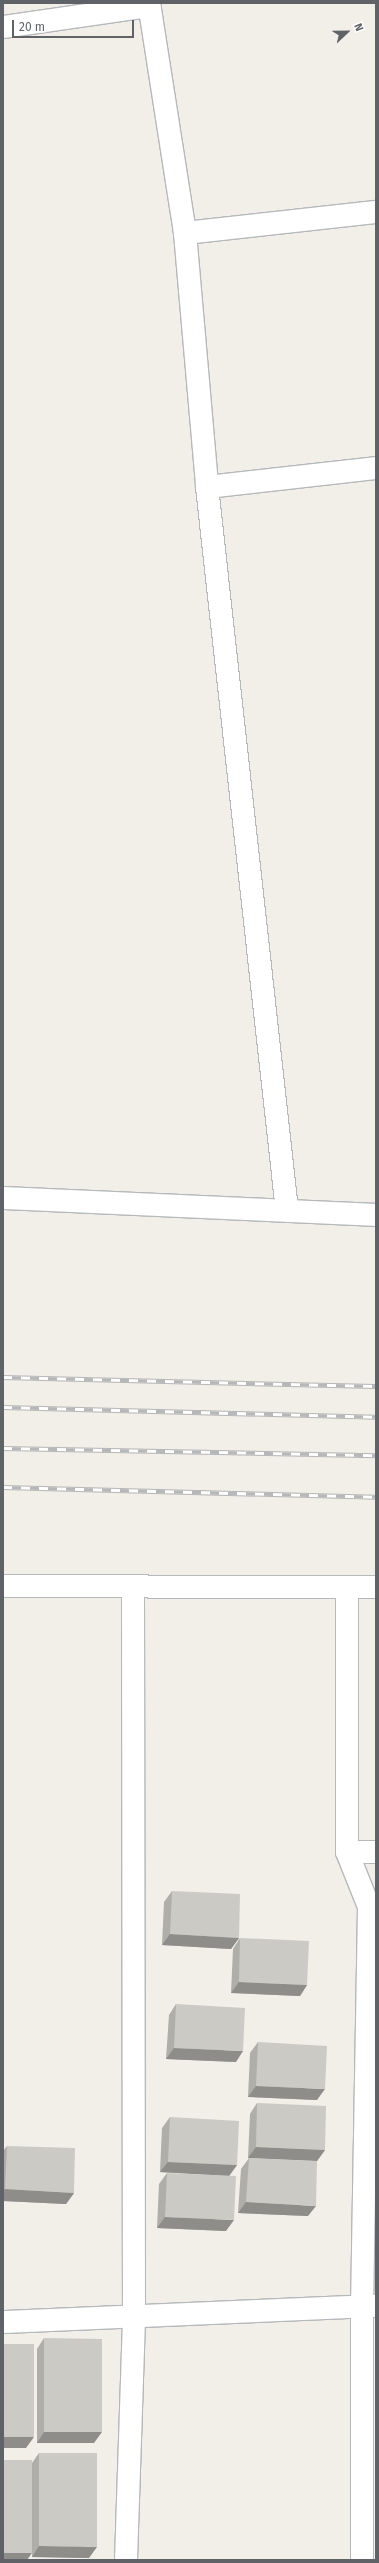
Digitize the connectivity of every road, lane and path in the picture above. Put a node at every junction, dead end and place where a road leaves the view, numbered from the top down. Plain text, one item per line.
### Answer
1 (149, 4) edge
2 (3, 27) edge
3 (376, 212) edge
4 (185, 233) junction
5 (376, 468) edge
6 (207, 487) junction
7 (3, 1198) edge
8 (287, 1211) junction
9 (376, 1215) edge
10 (3, 1586) edge
11 (133, 1586) junction
12 (347, 1587) junction
13 (376, 1587) edge
14 (347, 1852) junction
15 (376, 1852) edge
16 (372, 2046) edge
17 (369, 2306) edge
18 (134, 2315) junction
19 (3, 2322) edge
20 (369, 2525) edge
21 (126, 2560) edge
22 (362, 2560) edge

1 - 2 street
1 - 4 street
3 - 4 street
4 - 6 street
5 - 6 street
6 - 8 street
7 - 8 street
8 - 9 street
10 - 11 street
11 - 12 street
11 - 18 street
12 - 13 street
12 - 14 street
14 - 15 street
14 - 16 street
16 - 17 street
17 - 18 street
17 - 20 street
18 - 19 street
18 - 21 street
20 - 22 street

